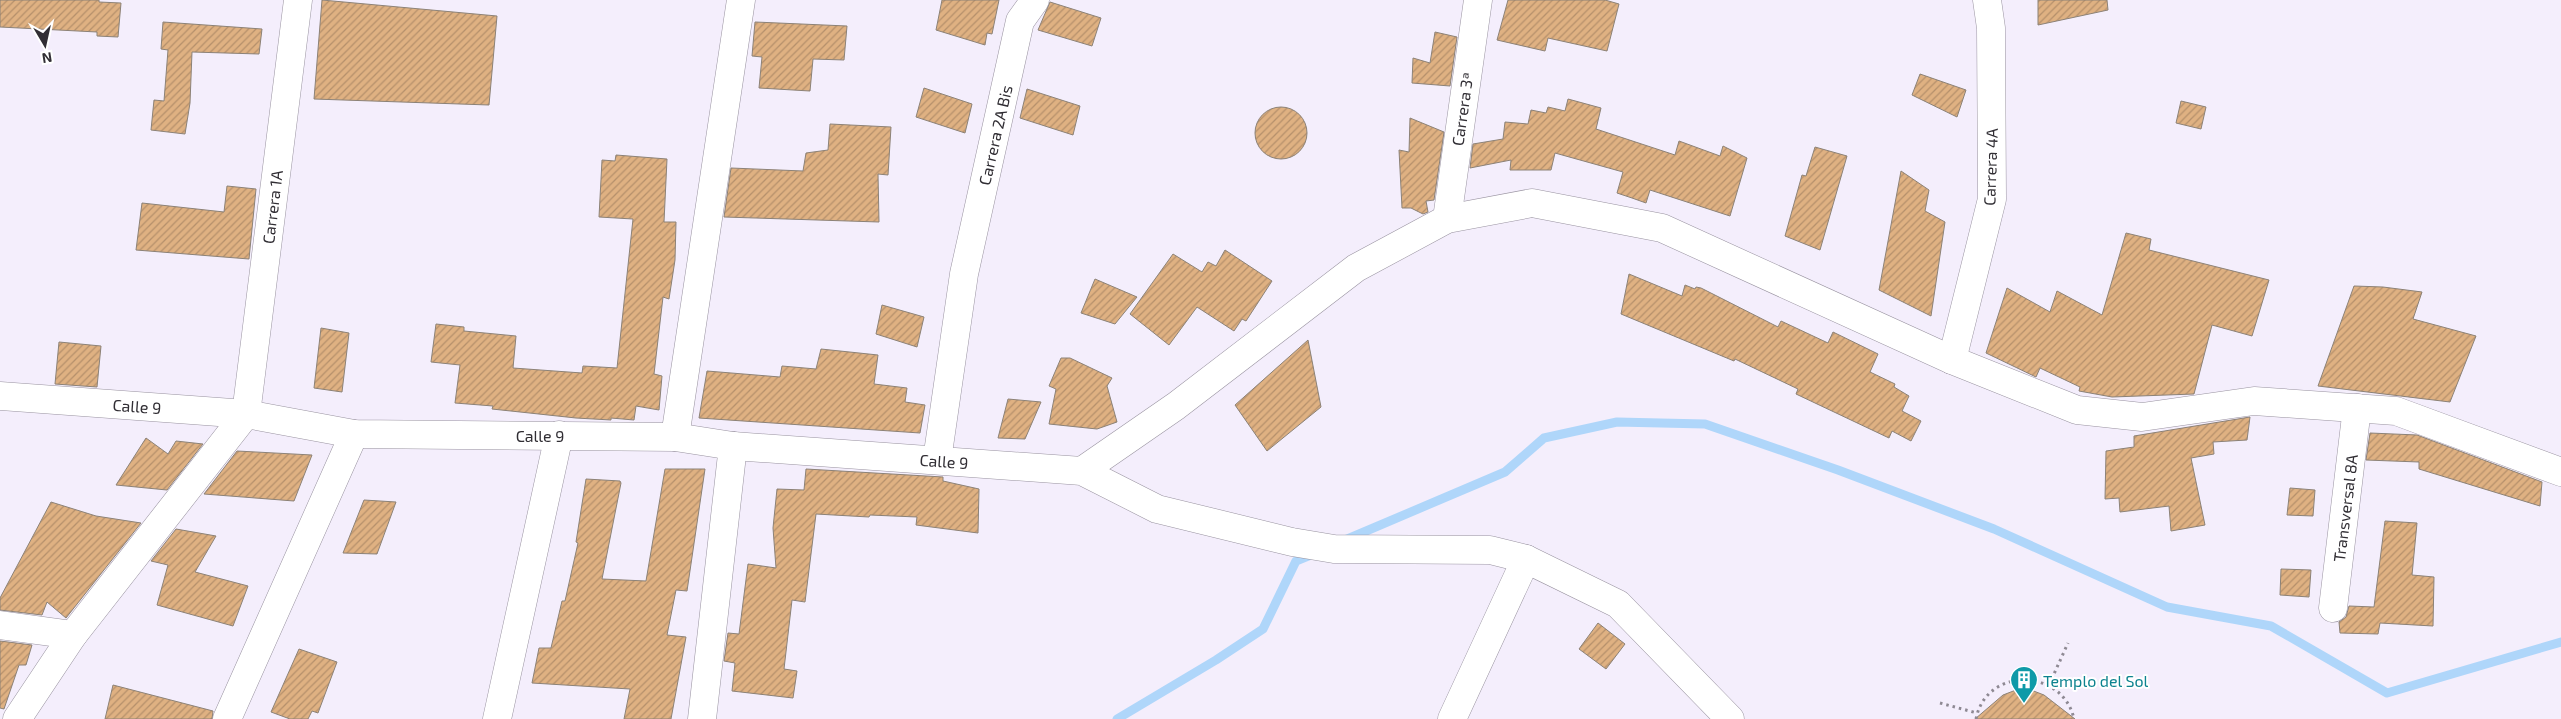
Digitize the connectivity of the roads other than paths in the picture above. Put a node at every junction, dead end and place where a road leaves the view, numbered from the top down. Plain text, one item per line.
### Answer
1 (298, 0) edge
2 (741, 0) edge
3 (1035, 0) edge
4 (1478, 0) edge
5 (1988, 0) edge
6 (1447, 219) junction
7 (1952, 360) junction
8 (0, 396) edge
9 (2357, 408) junction
10 (246, 414) junction
11 (354, 434) junction
12 (559, 435) junction
13 (675, 437) junction
14 (733, 446) junction
15 (936, 460) junction
16 (1082, 471) junction
17 (2561, 472) edge
18 (1526, 560) junction
19 (2333, 608) dead end
20 (0, 625) edge
21 (73, 636) junction
22 (17, 719) edge
23 (227, 719) edge
24 (497, 719) edge
25 (703, 719) edge
26 (1452, 719) edge
27 (1730, 719) edge

1 - 10 street, Carrera 1A
2 - 13 street
3 - 15 street, Carrera 2A Bis
4 - 6 street, Carrera 3ª
5 - 7 street, Carrera 4A
6 - 7 street
6 - 16 street
7 - 9 street
8 - 10 street, Calle 9
9 - 17 street
9 - 19 street, Transversal 8A
10 - 11 street, Calle 9
10 - 21 street
11 - 12 street, Calle 9
11 - 23 street
12 - 13 street, Calle 9
12 - 24 street
13 - 14 street, Calle 9
14 - 15 street, Calle 9
14 - 25 street
15 - 16 street, Calle 9
16 - 18 street
18 - 26 street
18 - 27 street
20 - 21 street
21 - 22 street

